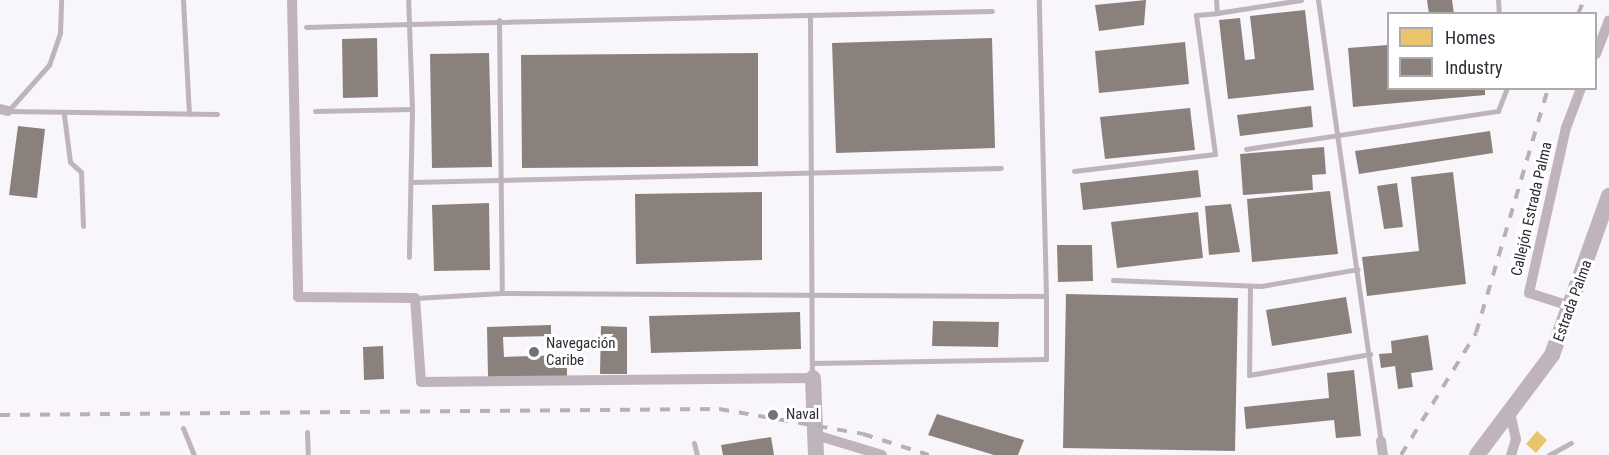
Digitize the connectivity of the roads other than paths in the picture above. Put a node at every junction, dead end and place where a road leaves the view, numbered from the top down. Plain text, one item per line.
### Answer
1 (61, 0) edge
2 (183, 0) edge
3 (292, 0) edge
4 (408, 0) edge
5 (1039, 0) edge
6 (1215, 0) edge
7 (1301, 0) edge
8 (1318, 0) edge
9 (992, 11) dead end
10 (1217, 13) junction
11 (810, 18) junction
12 (499, 20) junction
13 (1609, 20) edge
14 (409, 24) junction
15 (306, 27) dead end
16 (1597, 51) edge
17 (1506, 90) edge
18 (1580, 90) edge
19 (4, 110) edge
20 (411, 110) junction
21 (315, 111) dead end
22 (189, 114) junction
23 (217, 114) dead end
24 (64, 115) junction
25 (1339, 137) junction
26 (1246, 149) dead end
27 (1001, 168) dead end
28 (809, 171) junction
29 (1074, 171) dead end
30 (502, 180) junction
31 (411, 182) junction
32 (1609, 196) edge
33 (83, 226) dead end
34 (409, 257) dead end
35 (1358, 269) junction
36 (1113, 280) dead end
37 (1250, 286) junction
38 (502, 293) junction
39 (811, 295) junction
40 (1046, 296) junction
41 (415, 297) junction
42 (1573, 307) junction
43 (1370, 354) junction
44 (812, 371) junction
45 (1510, 413) junction
46 (183, 428) dead end
47 (307, 432) dead end
48 (816, 435) junction
49 (1381, 441) joint
50 (694, 443) dead end
51 (1571, 443) dead end
52 (194, 455) edge
53 (308, 455) edge
54 (697, 455) edge
55 (816, 455) edge
56 (882, 455) edge
57 (1383, 455) edge
58 (1477, 455) edge
59 (1511, 455) edge
60 (1550, 455) edge

1 - 19 lane
2 - 22 lane
3 - 41 street
4 - 14 lane
5 - 40 lane
6 - 10 lane
7 - 10 lane
8 - 25 lane
9 - 11 lane
10 - 29 lane
11 - 12 lane
11 - 28 lane
12 - 14 lane
12 - 30 lane
13 - 16 street
14 - 15 lane
14 - 20 lane
17 - 25 lane
18 - 42 street, Callejón Estrada Palma
19 - 24 lane
20 - 21 lane
20 - 31 lane
22 - 23 lane
22 - 24 lane
24 - 33 lane
25 - 26 lane
25 - 35 lane
27 - 28 lane
28 - 30 lane
28 - 39 lane
30 - 31 lane
30 - 38 lane
31 - 34 lane
32 - 42 main road, Estrada Palma
35 - 37 lane
35 - 43 lane
36 - 37 lane
37 - 43 lane
38 - 39 lane
38 - 41 lane
39 - 40 lane
39 - 44 lane
40 - 44 lane
41 - 44 street
42 - 45 main road, Estrada Palma
43 - 49 lane
44 - 48 main road
45 - 58 main road, Estrada Palma
45 - 59 street
46 - 52 lane
47 - 53 lane
48 - 55 main road
48 - 56 street
49 - 57 street
50 - 54 lane
51 - 60 lane

